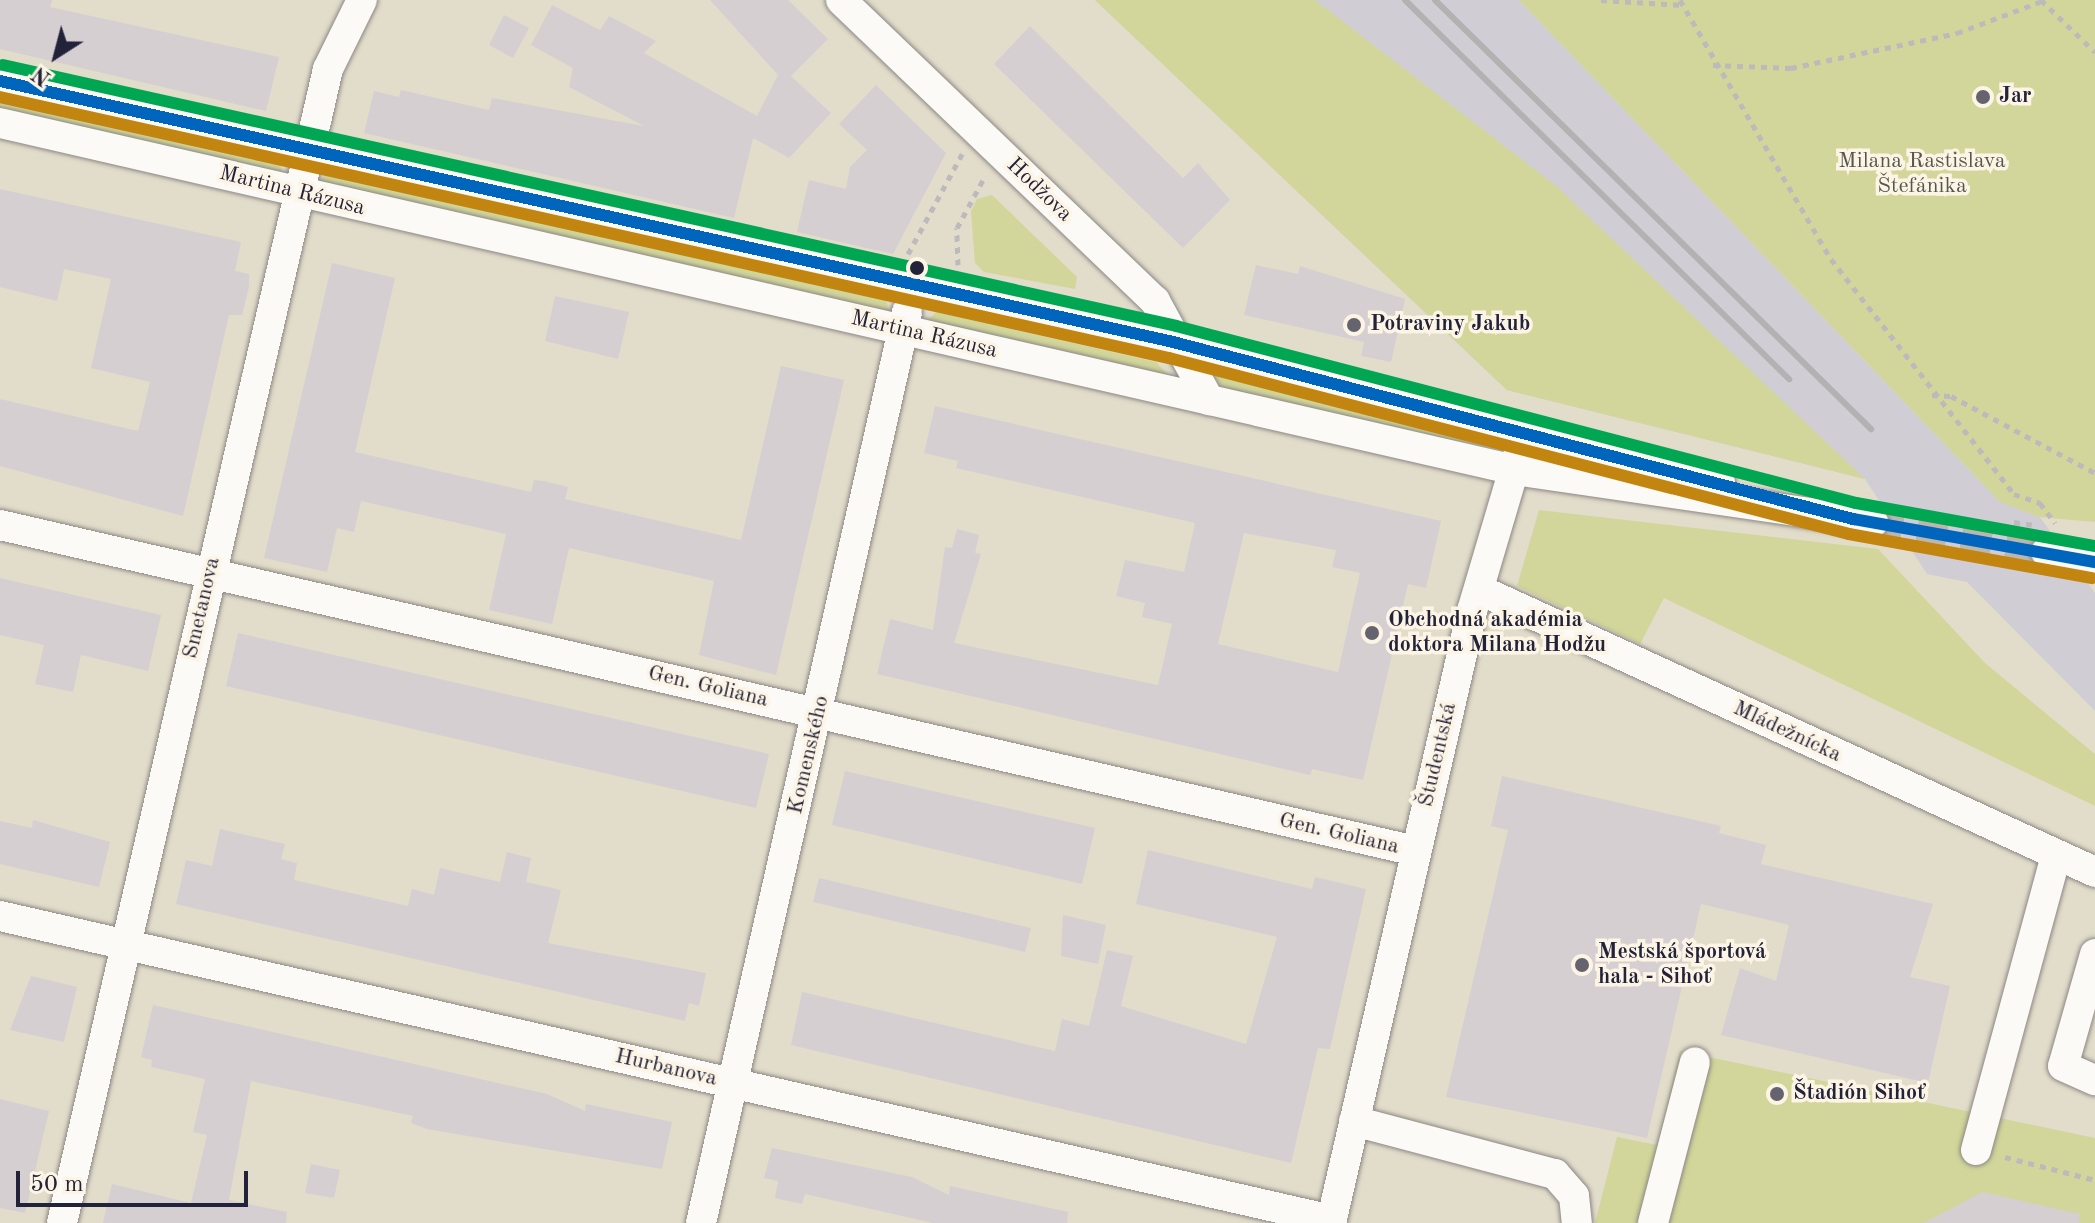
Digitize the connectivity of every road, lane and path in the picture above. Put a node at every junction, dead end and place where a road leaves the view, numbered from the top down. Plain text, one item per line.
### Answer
1 (362, 0) edge
2 (841, 0) edge
3 (1601, 0) edge
4 (2042, 0) edge
5 (1681, 3) edge
6 (2095, 52) edge
7 (1713, 65) junction
8 (0, 81) edge
9 (0, 123) edge
10 (309, 152) junction
11 (962, 153) dead end
12 (986, 175) dead end
13 (301, 193) junction
14 (958, 274) dead end
15 (908, 275) junction
16 (903, 330) junction
17 (1173, 342) junction
18 (1930, 395) junction
19 (1209, 400) junction
20 (1524, 430) junction
21 (1515, 470) junction
22 (2095, 473) edge
23 (0, 525) edge
24 (2053, 541) joint
25 (2095, 562) edge
26 (209, 574) junction
27 (1480, 590) junction
28 (819, 713) junction
29 (1415, 851) junction
30 (2056, 855) junction
31 (2095, 872) edge
32 (0, 916) edge
33 (127, 944) junction
34 (2095, 954) edge
35 (1695, 1062) dead end
36 (2095, 1080) edge
37 (733, 1083) junction
38 (1354, 1121) junction
39 (1976, 1150) joint
40 (2095, 1180) edge
41 (1331, 1222) edge
42 (62, 1223) edge
43 (701, 1223) edge
44 (1577, 1223) edge
45 (1653, 1223) edge

1 - 10 street, Smetanova
2 - 17 street, Hodžova
3 - 5 path
4 - 6 path
4 - 7 path
5 - 7 path
7 - 18 path
8 - 10 street, Martina Rázusa
9 - 13 street, Martina Rázusa
10 - 13 street, Smetanova
10 - 15 street, Martina Rázusa
11 - 15 path
12 - 14 path
13 - 16 street, Martina Rázusa
13 - 26 street, Smetanova
15 - 16 street, Komenského
15 - 17 street, Martina Rázusa
16 - 19 street, Martina Rázusa
16 - 28 street, Komenského
17 - 19 street, Hodžova
17 - 20 street, Martina Rázusa
18 - 22 path
18 - 24 path
19 - 21 street, Martina Rázusa
20 - 21 street, Študentská
20 - 21 street, Martina Rázusa
21 - 27 street, Študentská
23 - 26 street, Gen. Goliana
24 - 25 street
26 - 28 street, Gen. Goliana
26 - 33 street, Smetanova
27 - 29 street, Študentská
27 - 30 street, Mládežnícka
28 - 29 street, Gen. Goliana
28 - 37 street, Komenského
29 - 38 street, Študentská
30 - 31 street, Mládežnícka
30 - 39 street
32 - 33 street, Hurbanova
33 - 37 street, Hurbanova
33 - 42 street, Smetanova
34 - 36 street
35 - 45 street
37 - 41 street, Hurbanova
37 - 43 street, Komenského
38 - 41 street, Študentská
38 - 44 street
39 - 40 path

